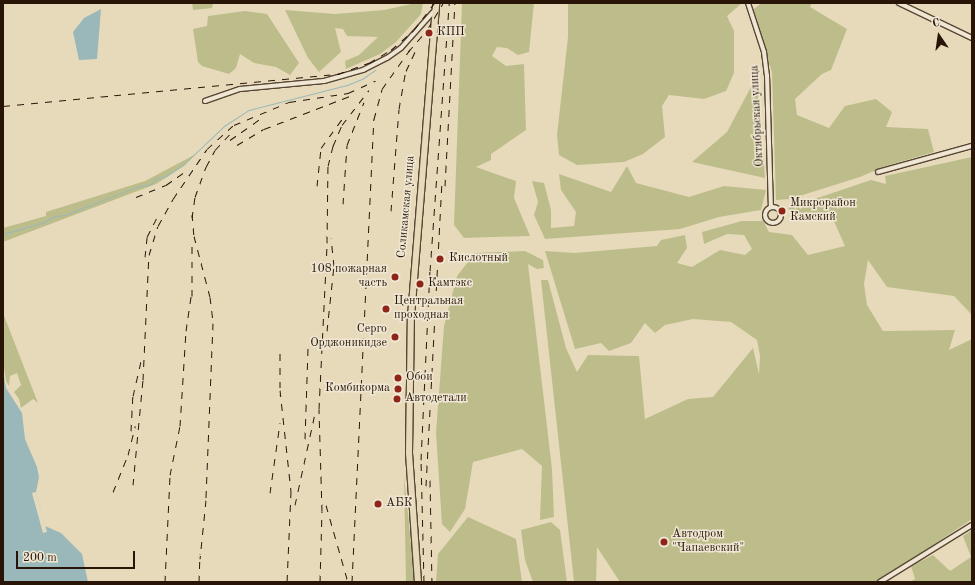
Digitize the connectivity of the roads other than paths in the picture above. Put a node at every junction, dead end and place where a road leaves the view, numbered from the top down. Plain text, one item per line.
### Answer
1 (748, 3) edge
2 (899, 3) edge
3 (436, 6) edge
4 (972, 38) edge
5 (205, 101) dead end
6 (972, 146) edge
7 (878, 172) dead end
8 (771, 206) dead end
9 (972, 525) edge
10 (418, 582) edge
11 (880, 582) edge

1 - 8 street, Октябрьская улица
2 - 4 street
3 - 5 street
3 - 10 main road, Соликамская улица
6 - 7 street
9 - 11 street

